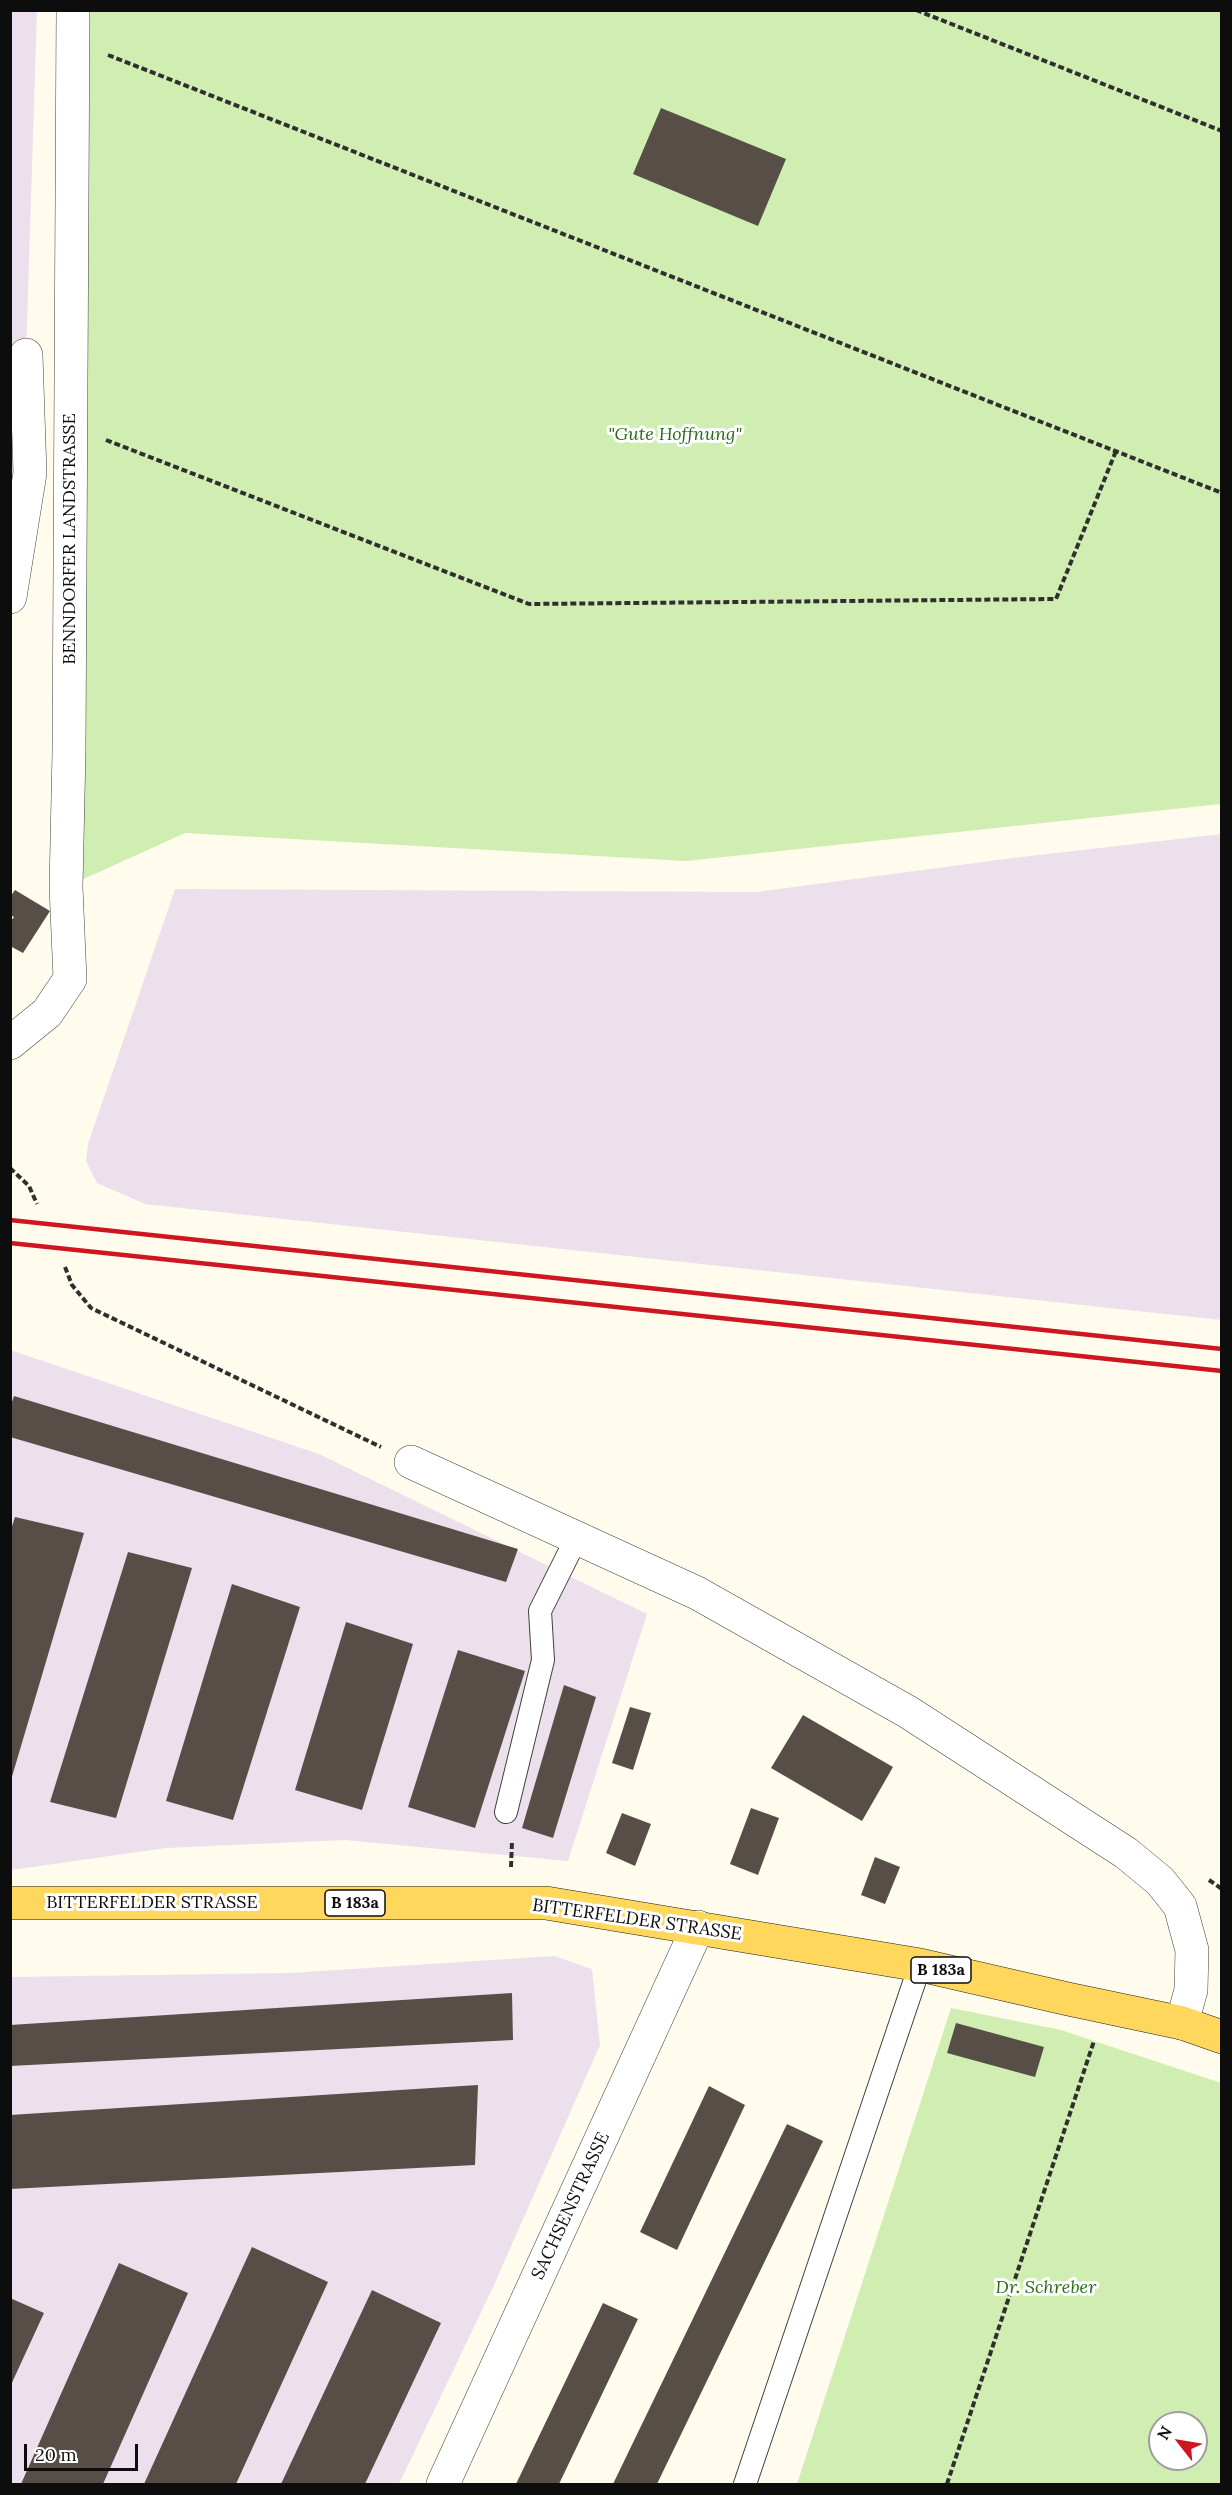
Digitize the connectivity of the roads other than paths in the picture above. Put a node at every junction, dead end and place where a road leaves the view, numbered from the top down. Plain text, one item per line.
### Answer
1 (73, 26) edge
2 (26, 355) dead end
3 (10, 597) edge
4 (10, 1043) edge
5 (411, 1462) road end
6 (577, 1537) junction
7 (506, 1812) road end
8 (10, 1903) edge
9 (698, 1927) junction
10 (920, 1965) junction
11 (1182, 2023) junction
12 (1221, 2037) edge
13 (443, 2484) edge
14 (745, 2484) edge

1 - 4 street, BENNDORFER LANDSTRASSE
2 - 3 street
5 - 6 street
6 - 7 lane
6 - 11 street
8 - 9 main road, BITTERFELDER STRASSE / B 183a
9 - 10 main road, BITTERFELDER STRASSE / B 183a
9 - 13 street, SACHSENSTRASSE
10 - 11 main road, BITTERFELDER STRASSE / B 183a
10 - 14 lane
11 - 12 main road, BITTERFELDER STRASSE / B 183a

